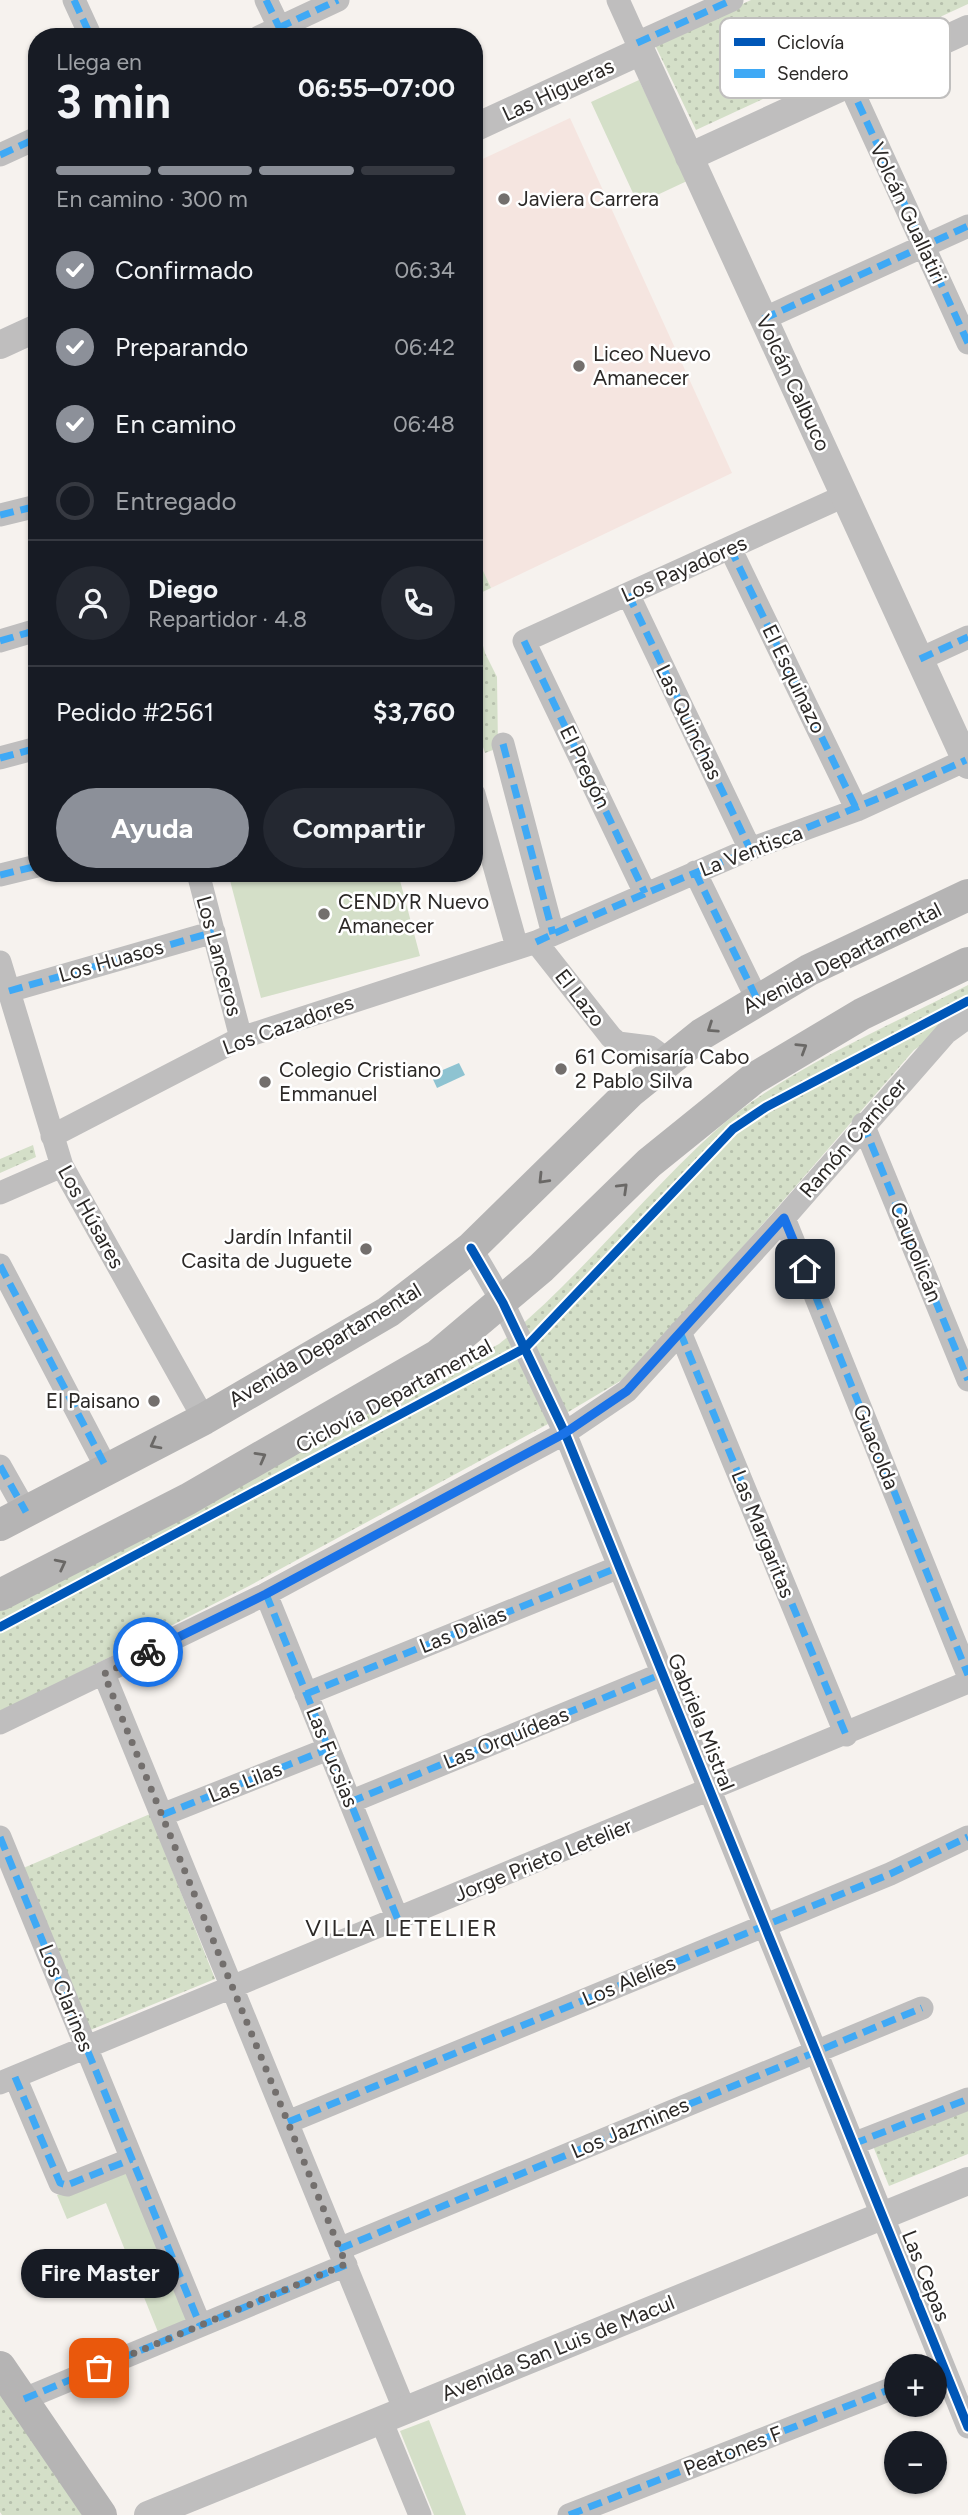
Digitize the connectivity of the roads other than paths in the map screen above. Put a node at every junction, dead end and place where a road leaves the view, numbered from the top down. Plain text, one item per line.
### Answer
1 (74, 0) edge
2 (266, 0) edge
3 (338, 0) edge
4 (618, 0) edge
5 (732, 0) edge
6 (87, 28) edge
7 (269, 28) edge
8 (278, 28) edge
9 (968, 29) edge
10 (950, 37) edge
11 (639, 47) junction
12 (816, 98) edge
13 (856, 98) edge
14 (483, 124) edge
15 (28, 142) edge
16 (0, 155) edge
17 (689, 156) junction
18 (968, 226) edge
19 (923, 246) junction
20 (763, 319) junction
21 (28, 332) edge
22 (968, 343) edge
23 (0, 345) edge
24 (844, 496) junction
25 (28, 508) edge
26 (0, 515) edge
27 (730, 548) junction
28 (628, 594) junction
29 (28, 633) edge
30 (968, 638) edge
31 (0, 641) edge
32 (524, 641) joint
33 (920, 659) junction
34 (503, 744) dead end
35 (28, 750) edge
36 (0, 758) edge
37 (967, 763) edge
38 (858, 810) junction
39 (483, 815) edge
40 (750, 849) junction
41 (28, 868) edge
42 (695, 872) junction
43 (0, 876) edge
44 (200, 882) edge
45 (645, 893) junction
46 (968, 895) edge
47 (214, 932) junction
48 (536, 941) junction
49 (0, 961) edge
50 (968, 963) edge
51 (9, 991) junction
52 (757, 999) junction
53 (965, 1025) edge
54 (241, 1038) junction
55 (668, 1060) junction
56 (863, 1125) junction
57 (52, 1136) junction
58 (62, 1166) junction
59 (0, 1193) edge
60 (784, 1218) junction
61 (471, 1248) junction
62 (0, 1265) edge
63 (503, 1303) junction
64 (680, 1332) junction
65 (968, 1380) edge
66 (204, 1419) junction
67 (565, 1433) junction
68 (0, 1466) edge
69 (107, 1469) junction
70 (13, 1519) edge
71 (619, 1567) junction
72 (266, 1594) junction
73 (0, 1595) edge
74 (104, 1674) junction
75 (663, 1674) junction
76 (968, 1675) edge
77 (968, 1682) edge
78 (306, 1694) junction
79 (0, 1723) edge
80 (846, 1735) junction
81 (328, 1749) junction
82 (710, 1791) junction
83 (350, 1802) junction
84 (162, 1815) junction
85 (968, 1836) edge
86 (0, 1837) edge
87 (398, 1920) junction
88 (764, 1925) junction
89 (232, 1988) junction
90 (922, 2008) dead end
91 (86, 2048) junction
92 (816, 2051) junction
93 (7, 2080) edge
94 (968, 2099) edge
95 (288, 2122) junction
96 (853, 2144) junction
97 (132, 2159) junction
98 (968, 2181) edge
99 (882, 2216) junction
100 (342, 2257) junction
101 (200, 2325) junction
102 (933, 2354) edge
103 (0, 2367) edge
104 (947, 2386) edge
105 (884, 2392) edge
106 (24, 2399) junction
107 (393, 2416) junction
108 (968, 2427) edge
109 (101, 2515) edge
110 (148, 2515) edge
111 (419, 2515) edge
112 (569, 2515) edge

1 - 6 street
2 - 7 street
3 - 8 street
4 - 11 street, Volcán Calbuco
5 - 11 street
9 - 10 street
11 - 14 street, Las Higueras
11 - 17 street, Volcán Calbuco
12 - 17 street
13 - 19 street, Volcán Guallatiri
15 - 16 street
17 - 20 street, Volcán Calbuco
18 - 19 street
19 - 20 street
19 - 22 street, Volcán Guallatiri
20 - 24 street, Volcán Calbuco
21 - 23 street
24 - 27 street, Los Payadores
24 - 33 street, Volcán Calbuco
25 - 26 street
27 - 28 street, Los Payadores
27 - 38 street, El Esquinazo
28 - 32 street, Los Payadores
28 - 40 street, Las Quinchas
29 - 31 street
30 - 33 street
32 - 45 street, El Pregón
33 - 37 street, Volcán Calbuco
34 - 48 street
35 - 36 street
37 - 38 street, La Ventisca
38 - 40 street, La Ventisca
39 - 48 street, El Lazo
40 - 42 street, La Ventisca
41 - 43 street
42 - 45 street, La Ventisca
42 - 52 street
44 - 47 street, Los Lanceros
45 - 48 street, La Ventisca
46 - 52 main road, Avenida Departamental
47 - 51 street, Los Huasos
47 - 54 street, Los Lanceros
48 - 54 street, Los Cazadores
48 - 55 street, El Lazo
49 - 51 street, Los Húsares
63 -> 50 main road
51 - 57 street, Los Húsares
52 -> 55 main road, Avenida Departamental
53 - 56 street, Ramón Carnicer
54 - 57 street, Los Cazadores
55 -> 61 main road, Avenida Departamental
56 - 60 street, Ramón Carnicer
56 - 65 street, Caupolicán
57 - 58 street, Los Húsares
58 - 59 street
58 - 66 street, Los Húsares
60 - 64 street, Ramón Carnicer
60 - 76 street, Guacolda
61 - 63 street, Gabriela Mistral
61 - 66 main road, Avenida Departamental
62 - 69 street
63 - 67 street, Gabriela Mistral
73 -> 63 main road
64 - 67 street, Ramón Carnicer
64 - 80 street, Las Margaritas
66 -> 69 main road, Avenida Departamental
67 - 71 street, Gabriela Mistral
67 - 72 street, Ramón Carnicer
68 - 70 street
69 - 70 main road, Avenida Departamental
71 - 75 street, Gabriela Mistral
71 - 78 street, Las Dalias
72 - 74 street, Ramón Carnicer
72 - 78 street, Las Fucsias
74 - 79 street, Ramón Carnicer
74 - 84 street
75 - 82 street, Gabriela Mistral
75 - 83 street, Las Orquídeas
77 - 80 street, Jorge Prieto Letelier
78 - 81 street, Las Fucsias
80 - 82 street, Jorge Prieto Letelier
81 - 83 street, Las Fucsias
81 - 84 street, Las Lilas
82 - 87 street, Jorge Prieto Letelier
82 - 88 street, Gabriela Mistral
83 - 87 street, Las Fucsias
84 - 89 street
85 - 88 street, Los Alelíes
86 - 91 street, Los Clarines
87 - 89 street, Jorge Prieto Letelier
88 - 92 street, Gabriela Mistral
88 - 95 street, Los Alelíes
89 - 91 street, Jorge Prieto Letelier
89 - 95 street
90 - 92 street, Los Jazmines
91 - 93 street, Jorge Prieto Letelier
91 - 97 street, Los Clarines
92 - 96 street, Gabriela Mistral
92 - 100 street, Los Jazmines
93 - 97 street
94 - 96 street
95 - 100 street
96 - 99 street, Gabriela Mistral
97 - 101 street, Los Clarines
98 - 99 street, Avenida San Luis de Macul
99 - 102 street, Las Cepas
99 - 107 street, Avenida San Luis de Macul
100 - 101 street, Los Jazmines
100 - 107 street
101 - 106 street, Los Jazmines
103 - 106 main road
104 - 108 street, Las Cepas
105 - 112 street, Peatones F
106 - 109 main road
107 - 110 street, Avenida San Luis de Macul
107 - 111 street

